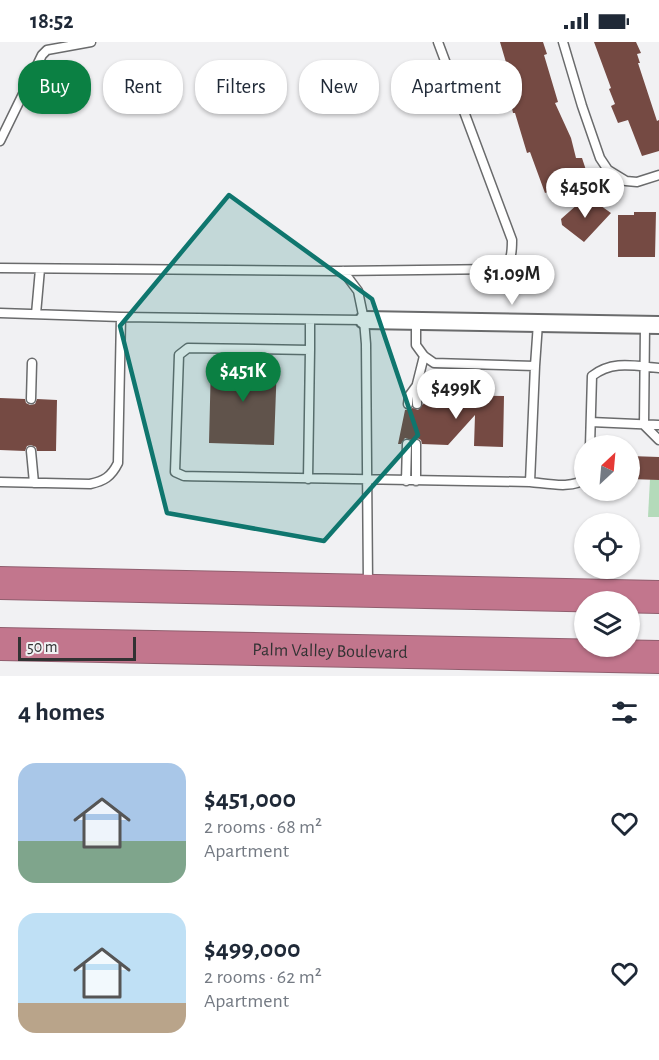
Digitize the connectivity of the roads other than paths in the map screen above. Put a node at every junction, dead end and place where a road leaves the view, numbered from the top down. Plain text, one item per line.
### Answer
1 (91, 42) edge
2 (438, 42) edge
3 (563, 42) edge
4 (3, 127) edge
5 (0, 141) edge
6 (659, 175) edge
7 (0, 268) edge
8 (40, 269) junction
9 (343, 271) junction
10 (0, 313) edge
11 (36, 314) junction
12 (121, 317) junction
13 (310, 320) junction
14 (364, 321) junction
15 (416, 321) junction
16 (538, 323) junction
17 (652, 325) edge
18 (310, 350) junction
19 (424, 356) junction
20 (32, 363) dead end
21 (535, 366) junction
22 (644, 367) junction
23 (659, 368) edge
24 (31, 399) dead end
25 (412, 404) dead end
26 (591, 422) junction
27 (644, 425) junction
28 (659, 425) edge
29 (590, 435) edge
30 (659, 440) edge
31 (31, 451) dead end
32 (308, 479) junction
33 (367, 481) junction
34 (405, 481) junction
35 (416, 481) junction
36 (0, 482) edge
37 (530, 482) junction
38 (33, 483) junction
39 (574, 483) edge
40 (0, 583) edge
41 (368, 591) junction
42 (659, 597) edge
43 (0, 644) edge
44 (659, 657) edge

1 - 4 lane
2 - 9 lane
3 - 6 lane
4 - 5 lane
7 - 8 lane
8 - 9 lane
8 - 11 lane
9 - 14 lane
10 - 11 lane
11 - 12 lane
12 - 13 lane
12 - 38 lane
13 - 14 lane
13 - 18 lane
14 - 15 street
14 - 33 lane
15 - 16 street
15 - 19 lane
16 - 17 street
16 - 21 lane
17 - 22 lane
18 - 32 lane
18 - 32 lane
19 - 21 lane
19 - 25 lane
20 - 24 lane
21 - 37 lane
22 - 23 lane
22 - 26 lane
22 - 27 lane
26 - 27 lane
26 - 29 lane
27 - 28 lane
27 - 30 lane
31 - 38 lane
32 - 33 lane
33 - 34 lane
33 - 41 lane
34 - 35 lane
34 - 35 lane
35 - 37 lane
36 - 38 lane
37 - 39 lane
40 - 41 highway
41 - 42 highway
43 - 44 highway, Palm Valley Boulevard

